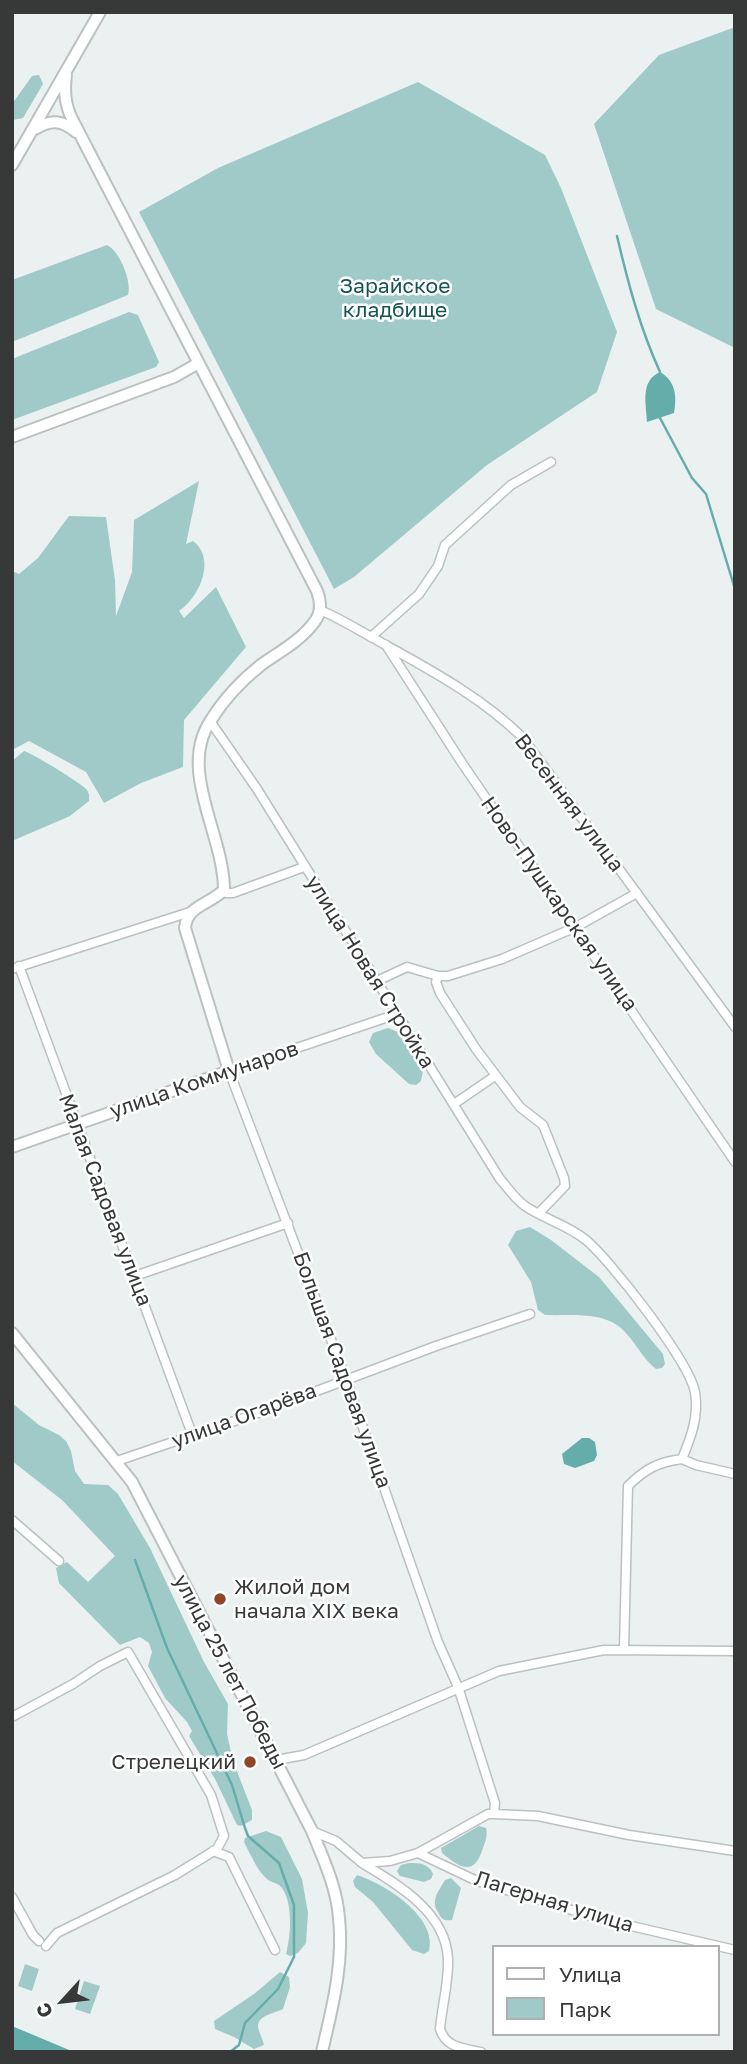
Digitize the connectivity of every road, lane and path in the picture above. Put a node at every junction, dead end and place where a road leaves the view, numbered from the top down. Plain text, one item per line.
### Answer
1 (100, 12) edge
2 (66, 75) junction
3 (34, 129) junction
4 (78, 134) junction
5 (12, 165) edge
6 (197, 364) junction
7 (12, 437) edge
8 (551, 462) dead end
9 (320, 610) junction
10 (371, 637) junction
11 (386, 645) junction
12 (210, 721) junction
13 (304, 867) junction
14 (224, 890) junction
15 (637, 893) junction
16 (190, 912) junction
17 (576, 927) junction
18 (16, 967) edge
19 (438, 976) junction
20 (377, 981) junction
21 (397, 1014) junction
22 (735, 1027) edge
23 (229, 1071) junction
24 (495, 1076) junction
25 (454, 1104) junction
26 (76, 1125) junction
27 (12, 1147) edge
28 (735, 1161) edge
29 (539, 1213) junction
30 (288, 1223) junction
31 (135, 1276) junction
32 (530, 1314) dead end
33 (12, 1333) edge
34 (346, 1379) junction
35 (192, 1434) junction
36 (682, 1459) junction
37 (117, 1461) junction
38 (735, 1474) edge
39 (12, 1520) edge
40 (59, 1561) dead end
41 (624, 1649) junction
42 (735, 1651) edge
43 (458, 1687) junction
44 (12, 1717) edge
45 (276, 1760) junction
46 (491, 1814) junction
47 (312, 1831) junction
48 (215, 1850) junction
49 (735, 1851) edge
50 (418, 1853) junction
51 (362, 1863) junction
52 (12, 1897) edge
53 (713, 1945) edge
54 (275, 1950) dead end
55 (322, 2052) edge
56 (481, 2052) edge

1 - 2 street
2 - 3 street
2 - 4 street
3 - 4 street
3 - 5 street
4 - 6 street
6 - 7 street
6 - 9 street
8 - 10 street
9 - 10 street, Весенняя улица
9 - 12 street
10 - 11 street, Весенняя улица
11 - 15 street, Весенняя улица
11 - 17 street, Ново-Пушкарская улица
12 - 13 street, улица Новая Стройка
12 - 14 street
13 - 14 street
13 - 20 street, улица Новая Стройка
14 - 16 street
15 - 17 street
15 - 22 street, Весенняя улица
16 - 18 street
16 - 23 street, Большая Садовая улица
17 - 19 street
17 - 28 street, Ново-Пушкарская улица
18 - 26 street, Малая Садовая улица
19 - 20 street
19 - 24 street
20 - 21 street, улица Новая Стройка
21 - 23 street, улица Коммунаров
21 - 25 street, улица Новая Стройка
23 - 26 street, улица Коммунаров
23 - 30 street, Большая Садовая улица
24 - 25 street
24 - 29 street
25 - 29 street, улица Новая Стройка
26 - 27 street, улица Коммунаров
26 - 31 street, Малая Садовая улица
29 - 36 street, улица Новая Стройка
30 - 31 street
30 - 34 street, Большая Садовая улица
31 - 35 street, Малая Садовая улица
32 - 34 street, улица Огарёва
33 - 37 street, улица 25 лет Победы
34 - 35 street, улица Огарёва
34 - 43 street, Большая Садовая улица
35 - 37 street, улица Огарёва
36 - 38 street
36 - 41 street
37 - 45 street, улица 25 лет Победы
39 - 40 street
41 - 42 street
41 - 43 street
43 - 45 street
43 - 46 street, Большая Садовая улица
44 - 48 street
45 - 47 street, улица 25 лет Победы
46 - 49 street
46 - 50 street
47 - 51 street
47 - 55 street, улица 25 лет Победы
48 - 52 street
48 - 54 street
50 - 51 street
50 - 53 street, Лагерная улица
51 - 56 street

